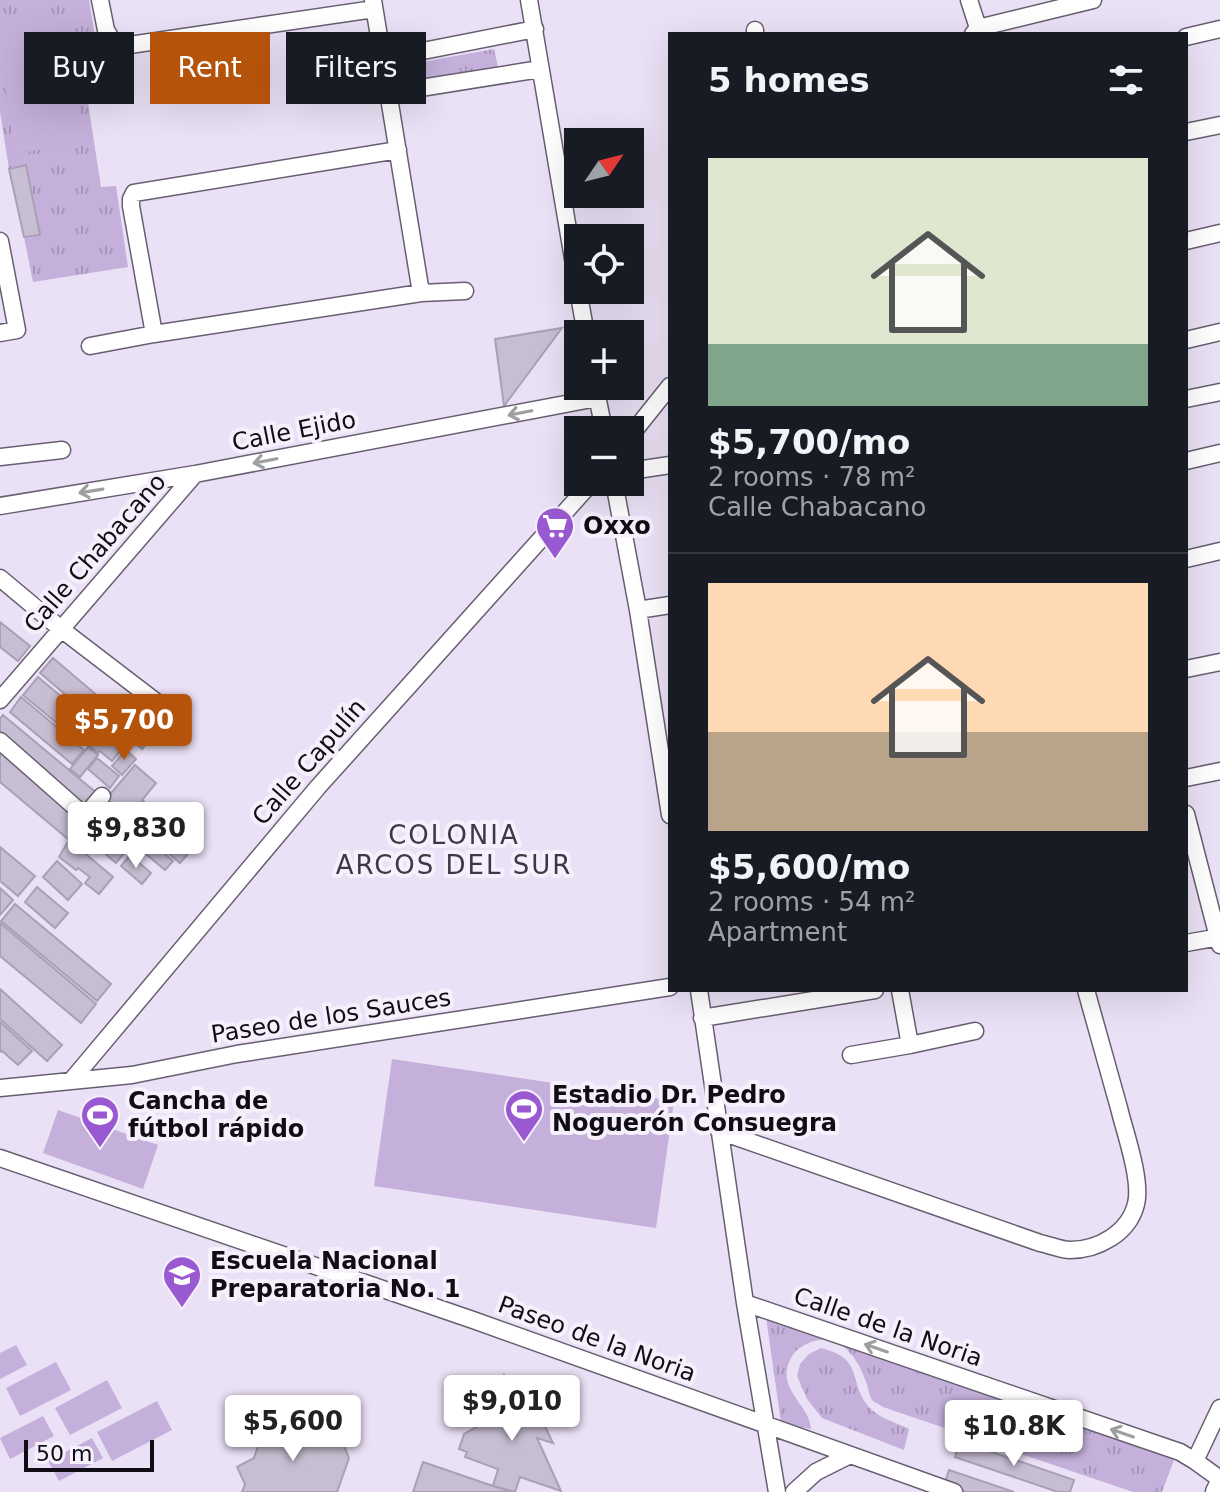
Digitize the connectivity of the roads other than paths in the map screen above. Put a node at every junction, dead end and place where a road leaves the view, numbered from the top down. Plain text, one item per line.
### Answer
1 (100, 0) edge
2 (529, 0) edge
3 (969, 0) edge
4 (1093, 0) edge
5 (374, 5) edge
6 (535, 29) junction
7 (1220, 29) edge
8 (378, 32) edge
9 (977, 32) edge
10 (1188, 37) edge
11 (426, 50) edge
12 (540, 69) junction
13 (426, 87) edge
14 (391, 104) edge
15 (1220, 125) edge
16 (1188, 132) edge
17 (398, 150) junction
18 (567, 224) edge
19 (1220, 233) edge
20 (0, 241) edge
21 (1188, 241) edge
22 (465, 291) dead end
23 (421, 293) junction
24 (1220, 332) edge
25 (0, 333) edge
26 (154, 334) junction
27 (1188, 340) edge
28 (90, 346) dead end
29 (668, 388) edge
30 (1220, 392) edge
31 (564, 399) edge
32 (1188, 399) edge
33 (644, 418) edge
34 (62, 450) dead end
35 (1220, 453) edge
36 (0, 457) edge
37 (1188, 461) edge
38 (668, 465) edge
39 (644, 469) edge
40 (195, 474) junction
41 (579, 496) edge
42 (617, 496) edge
43 (0, 506) edge
44 (1220, 551) edge
45 (1188, 559) edge
46 (0, 578) edge
47 (668, 605) edge
48 (638, 610) junction
49 (61, 629) junction
50 (1220, 662) edge
51 (1188, 669) edge
52 (0, 700) edge
53 (159, 704) dead end
54 (0, 741) edge
55 (664, 744) edge
56 (1220, 771) edge
57 (1188, 778) edge
58 (668, 791) edge
59 (102, 796) dead end
60 (1188, 822) edge
61 (1220, 869) edge
62 (1201, 872) junction
63 (1219, 940) edge
64 (1188, 943) edge
65 (668, 987) edge
66 (699, 992) edge
67 (863, 992) edge
68 (900, 992) edge
69 (1087, 992) edge
70 (702, 1018) junction
71 (975, 1031) dead end
72 (910, 1045) junction
73 (851, 1055) dead end
74 (71, 1081) junction
75 (0, 1088) edge
76 (719, 1131) junction
77 (2, 1159) edge
78 (745, 1303) junction
79 (1220, 1408) edge
80 (765, 1425) junction
81 (850, 1455) junction
82 (1195, 1461) junction
83 (1220, 1479) edge
84 (1220, 1486) edge
85 (777, 1492) edge
86 (794, 1492) edge
87 (954, 1492) edge
88 (1217, 1492) edge

1 - 5 street
2 - 6 street
3 - 9 street
4 - 9 street
5 - 8 street
6 - 11 street
6 - 12 street
7 - 10 street
12 - 13 street
12 - 18 street
14 - 17 street
15 - 16 street
17 - 23 street
17 - 26 street
19 - 21 street
20 - 25 street
22 - 23 street
23 - 26 street
24 - 27 street
26 - 28 street
29 - 33 street
30 - 32 street
31 -> 40 street, Calle Ejido
34 - 36 street
35 - 37 street
38 - 39 street
40 -> 43 street, Calle Ejido
40 - 49 street, Calle Chabacano
41 - 74 street, Calle Capulín
42 - 48 street
44 - 45 street
46 - 49 street
47 - 48 street
48 - 55 street
49 - 52 street, Calle Chabacano
49 - 53 street
50 - 51 street
54 - 59 street
55 - 58 street
56 - 57 street
60 - 62 street
61 - 62 street
62 - 63 street
63 - 64 street
65 - 74 street, Paseo de los Sauces
66 - 70 street
67 - 70 street
68 - 72 street
69 - 76 street
70 - 76 street
71 - 72 street
72 - 73 street
74 - 75 street, Paseo de los Sauces
76 - 78 street
77 - 80 street, Paseo de la Noria
78 - 80 street
82 -> 78 street, Calle de la Noria
79 - 82 street
80 - 81 street
80 - 85 street
81 - 86 street
81 - 87 street
82 - 83 street, Calle de la Noria
84 - 88 main road

